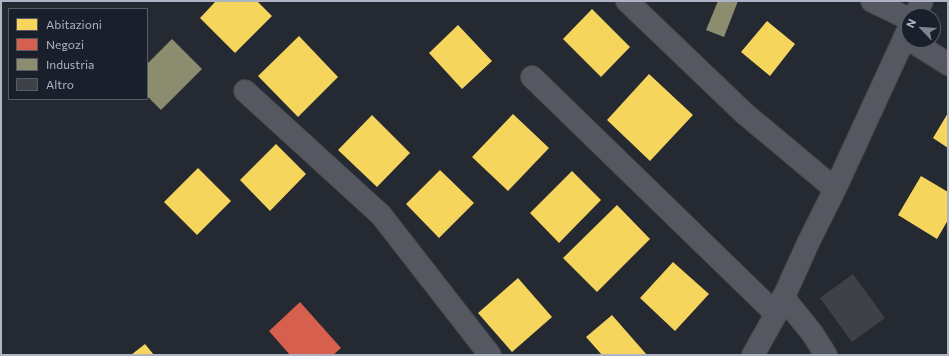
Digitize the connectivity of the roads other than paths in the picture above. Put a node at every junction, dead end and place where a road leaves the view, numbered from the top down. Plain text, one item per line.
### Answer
1 (627, 1) edge
2 (872, 1) edge
3 (901, 26) edge
4 (902, 48) edge
5 (928, 48) edge
6 (948, 64) edge
7 (532, 77) dead end
8 (245, 91) dead end
9 (835, 189) junction
10 (780, 306) junction
11 (490, 355) edge
12 (753, 355) edge
13 (826, 355) edge

1 - 9 street
2 - 3 street
4 - 9 street
5 - 6 street
7 - 10 street
8 - 11 street
9 - 10 street
10 - 12 street
10 - 13 street

